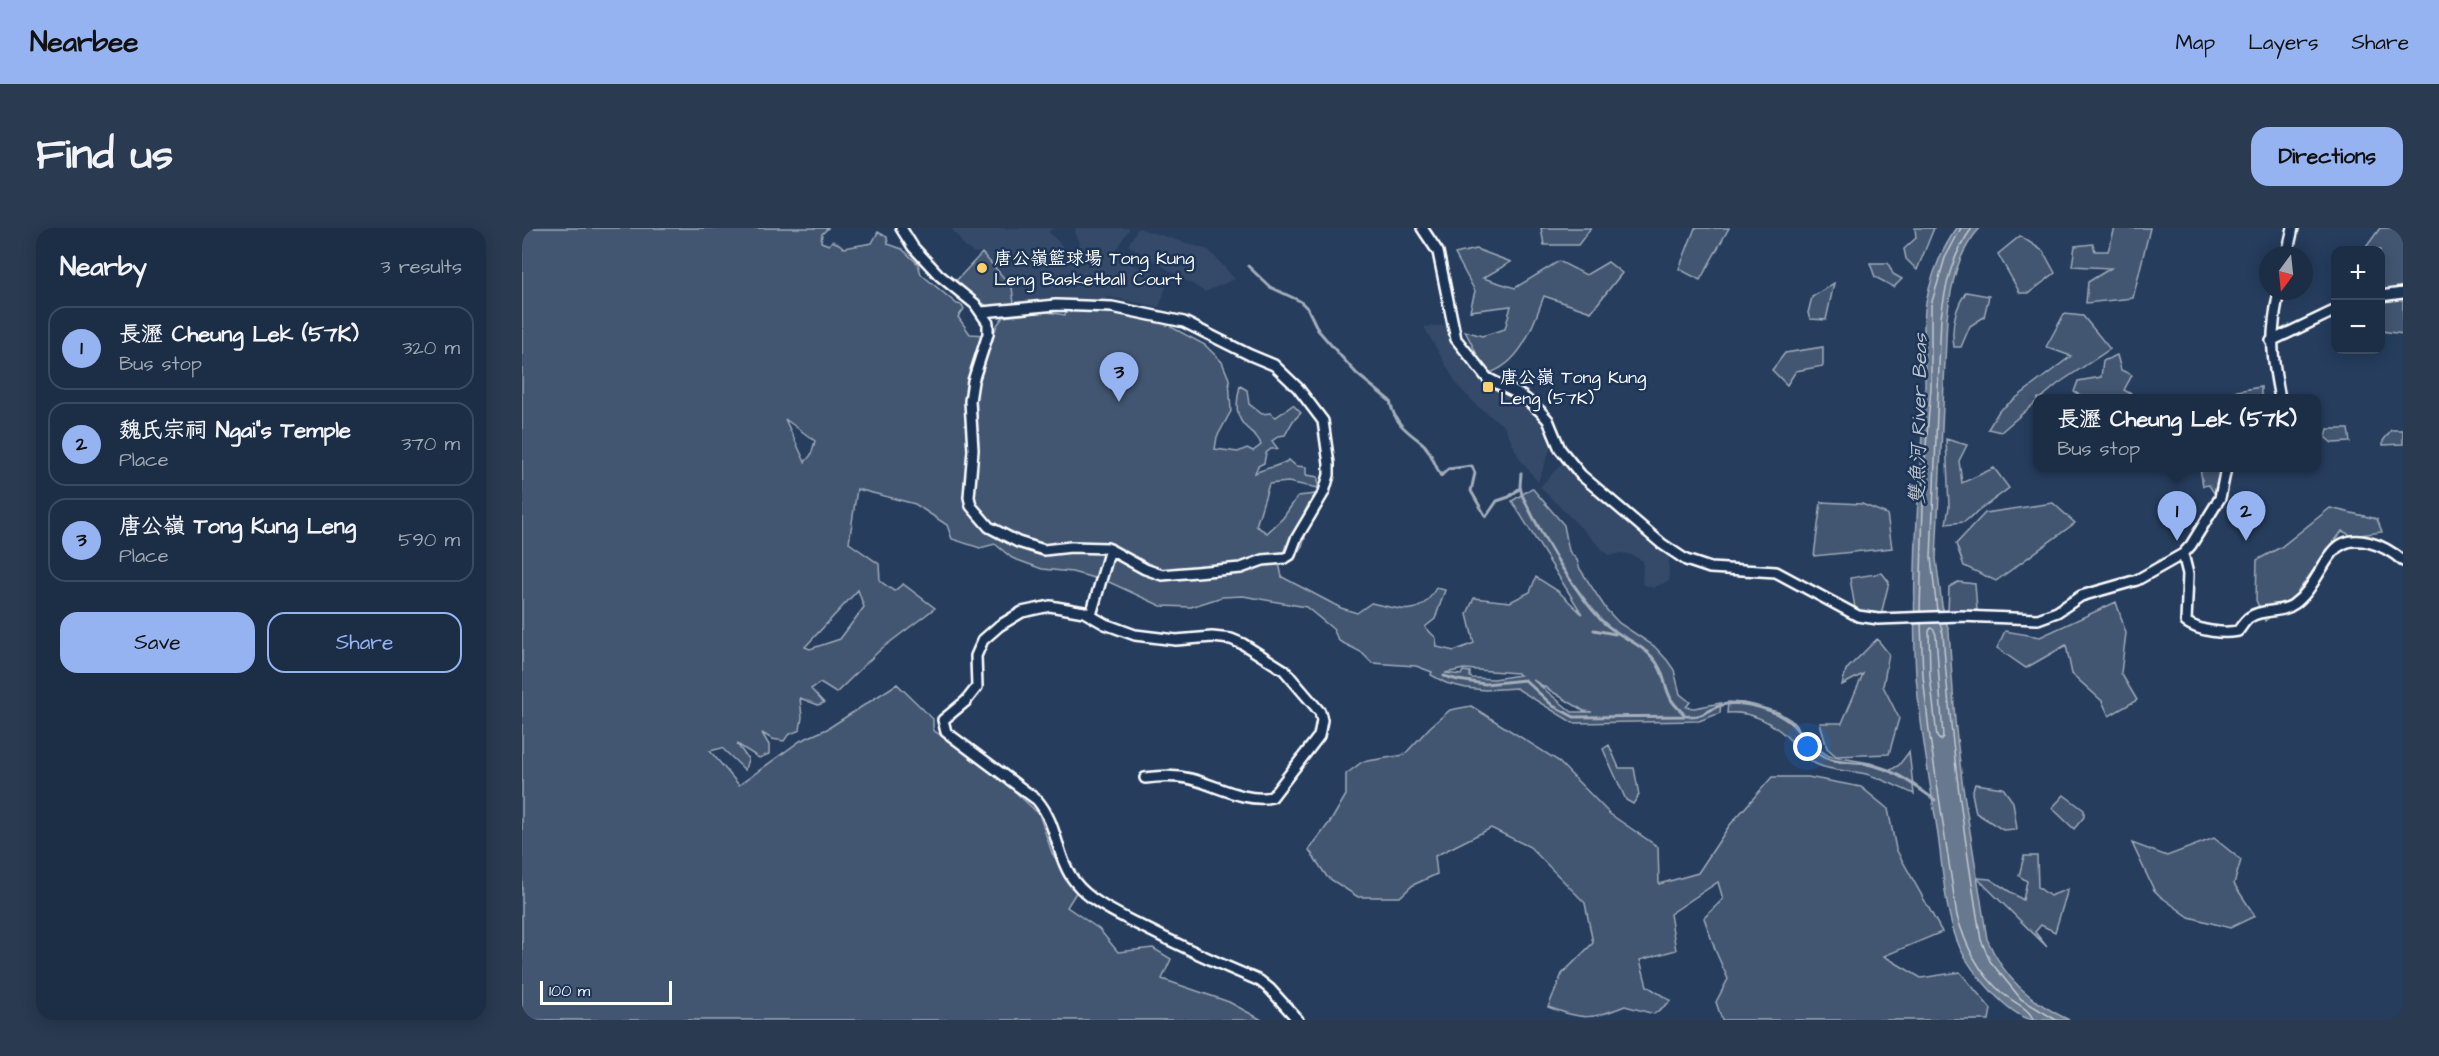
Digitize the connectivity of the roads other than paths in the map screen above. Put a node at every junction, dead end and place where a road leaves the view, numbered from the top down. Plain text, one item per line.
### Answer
1 (901, 228) edge
2 (1422, 228) edge
3 (2293, 228) edge
4 (2289, 246) edge
5 (2403, 293) edge
6 (2385, 295) edge
7 (2278, 300) edge
8 (982, 312) junction
9 (2331, 312) edge
10 (2271, 341) junction
11 (2279, 394) edge
12 (2225, 472) edge
13 (1110, 549) junction
14 (2183, 554) junction
15 (2403, 561) edge
16 (1091, 615) junction
17 (1144, 778) dead end
18 (1298, 1020) edge

1 - 8 street
2 - 14 street
3 - 4 street
5 - 6 street
7 - 10 street
8 - 13 street
8 - 13 street
9 - 10 street
10 - 11 street
12 - 14 street
13 - 16 street
14 - 15 street
16 - 17 street
16 - 18 street

